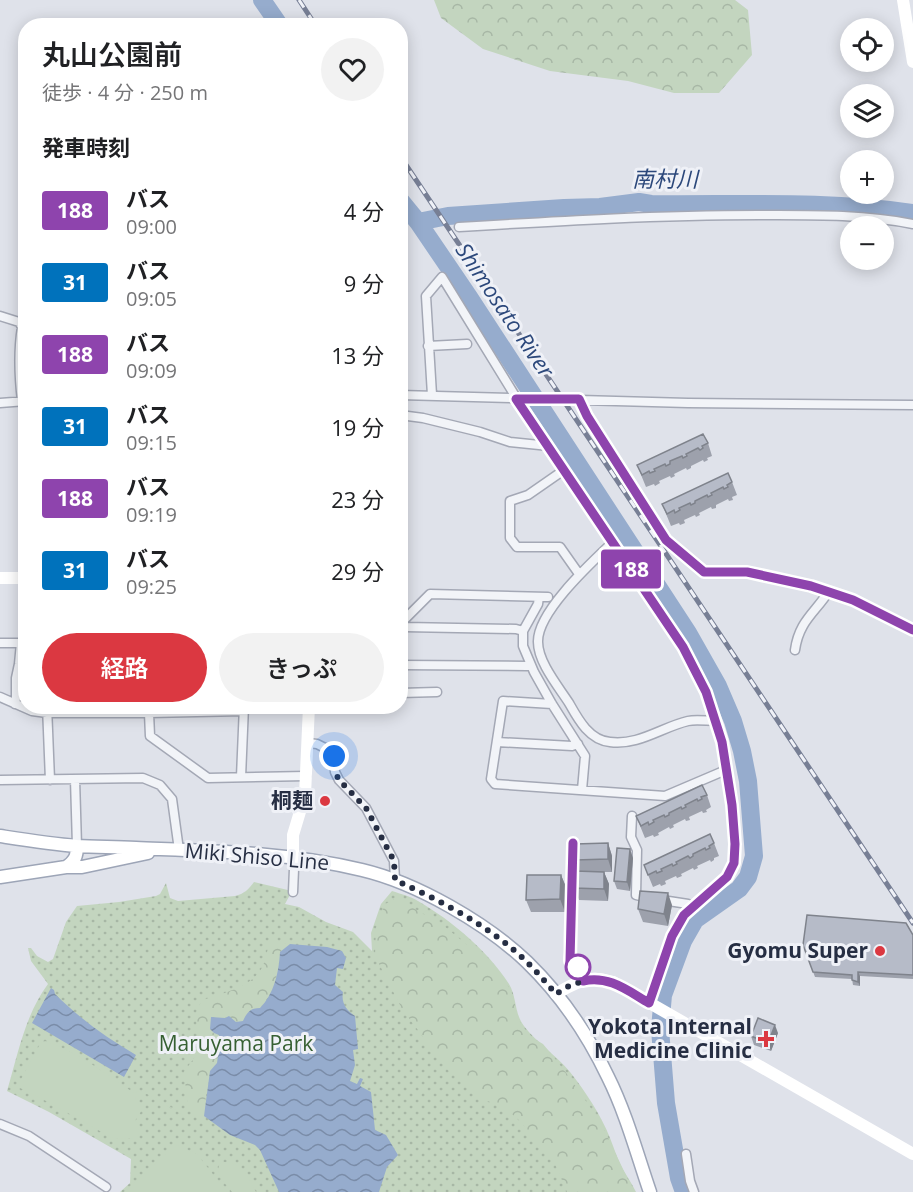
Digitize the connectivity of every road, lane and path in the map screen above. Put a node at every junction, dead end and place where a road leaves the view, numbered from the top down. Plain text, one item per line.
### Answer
1 (903, 0) edge
2 (913, 62) edge
3 (913, 224) edge
4 (459, 227) dead end
5 (0, 316) edge
6 (18, 322) edge
7 (467, 344) dead end
8 (428, 346) junction
9 (408, 395) edge
10 (432, 395) junction
11 (519, 399) junction
12 (579, 399) junction
13 (18, 402) edge
14 (0, 403) edge
15 (913, 405) edge
16 (408, 416) edge
17 (549, 446) junction
18 (564, 470) junction
19 (613, 542) junction
20 (579, 574) junction
21 (0, 578) edge
22 (18, 578) edge
23 (830, 591) junction
24 (408, 617) edge
25 (408, 627) edge
26 (913, 630) edge
27 (523, 631) junction
28 (18, 643) edge
29 (0, 644) edge
30 (795, 650) dead end
31 (408, 665) edge
32 (531, 665) junction
33 (18, 669) edge
34 (437, 692) dead end
35 (408, 693) edge
36 (0, 697) edge
37 (15, 704) junction
38 (552, 704) junction
39 (18, 705) edge
40 (47, 714) edge
41 (149, 714) edge
42 (244, 714) edge
43 (309, 714) edge
44 (715, 721) junction
45 (497, 742) junction
46 (308, 743) junction
47 (578, 744) junction
48 (726, 770) junction
49 (306, 776) junction
50 (241, 777) junction
51 (75, 779) junction
52 (0, 780) edge
53 (50, 780) junction
54 (582, 790) junction
55 (632, 816) dead end
56 (0, 836) edge
57 (573, 843) edge
58 (77, 846) junction
59 (173, 850) junction
60 (292, 857) junction
61 (66, 867) junction
62 (0, 877) edge
63 (395, 880) junction
64 (293, 892) dead end
65 (693, 908) junction
66 (583, 981) junction
67 (556, 994) junction
68 (649, 1003) junction
69 (0, 1124) edge
70 (686, 1154) dead end
71 (913, 1154) edge
72 (106, 1187) dead end
73 (650, 1192) edge
74 (694, 1192) edge

1 - 2 main road
3 - 4 street
5 - 6 street
7 - 8 street
8 - 10 street
8 - 11 street
9 - 10 street
10 - 11 street
11 - 12 street
11 - 17 street
12 - 15 street
12 - 23 street
13 - 14 street
16 - 17 street
17 - 18 street
18 - 19 street
18 - 20 street
19 - 20 street
19 - 44 street
20 - 44 street
21 - 22 main road
23 - 26 street
23 - 30 street
24 - 27 street
25 - 27 street
27 - 32 street
28 - 29 street
31 - 32 street
32 - 38 street
33 - 37 street
34 - 35 street
36 - 37 street
37 - 39 street
38 - 45 street
38 - 47 street
40 - 53 street
41 - 50 street
42 - 50 street
43 - 46 main road
44 - 48 street
45 - 47 street
45 - 54 street
46 - 49 main road
46 - 63 street
47 - 54 street
48 - 54 street
48 - 65 street
49 - 50 street
49 - 60 main road
51 - 53 street
51 - 58 street
51 - 59 street
52 - 53 street
55 - 65 street
56 - 58 main road, Miki Shiso Line
57 - 66 street
58 - 59 main road, Miki Shiso Line
58 - 61 main road
59 - 60 main road, Miki Shiso Line
59 - 61 main road
60 - 63 main road, Miki Shiso Line
60 - 64 street
61 - 62 main road
63 - 67 main road, Miki Shiso Line
65 - 68 street
66 - 67 main road
66 - 68 main road
67 - 73 main road, Miki Shiso Line
68 - 71 main road
69 - 72 street
70 - 74 street

